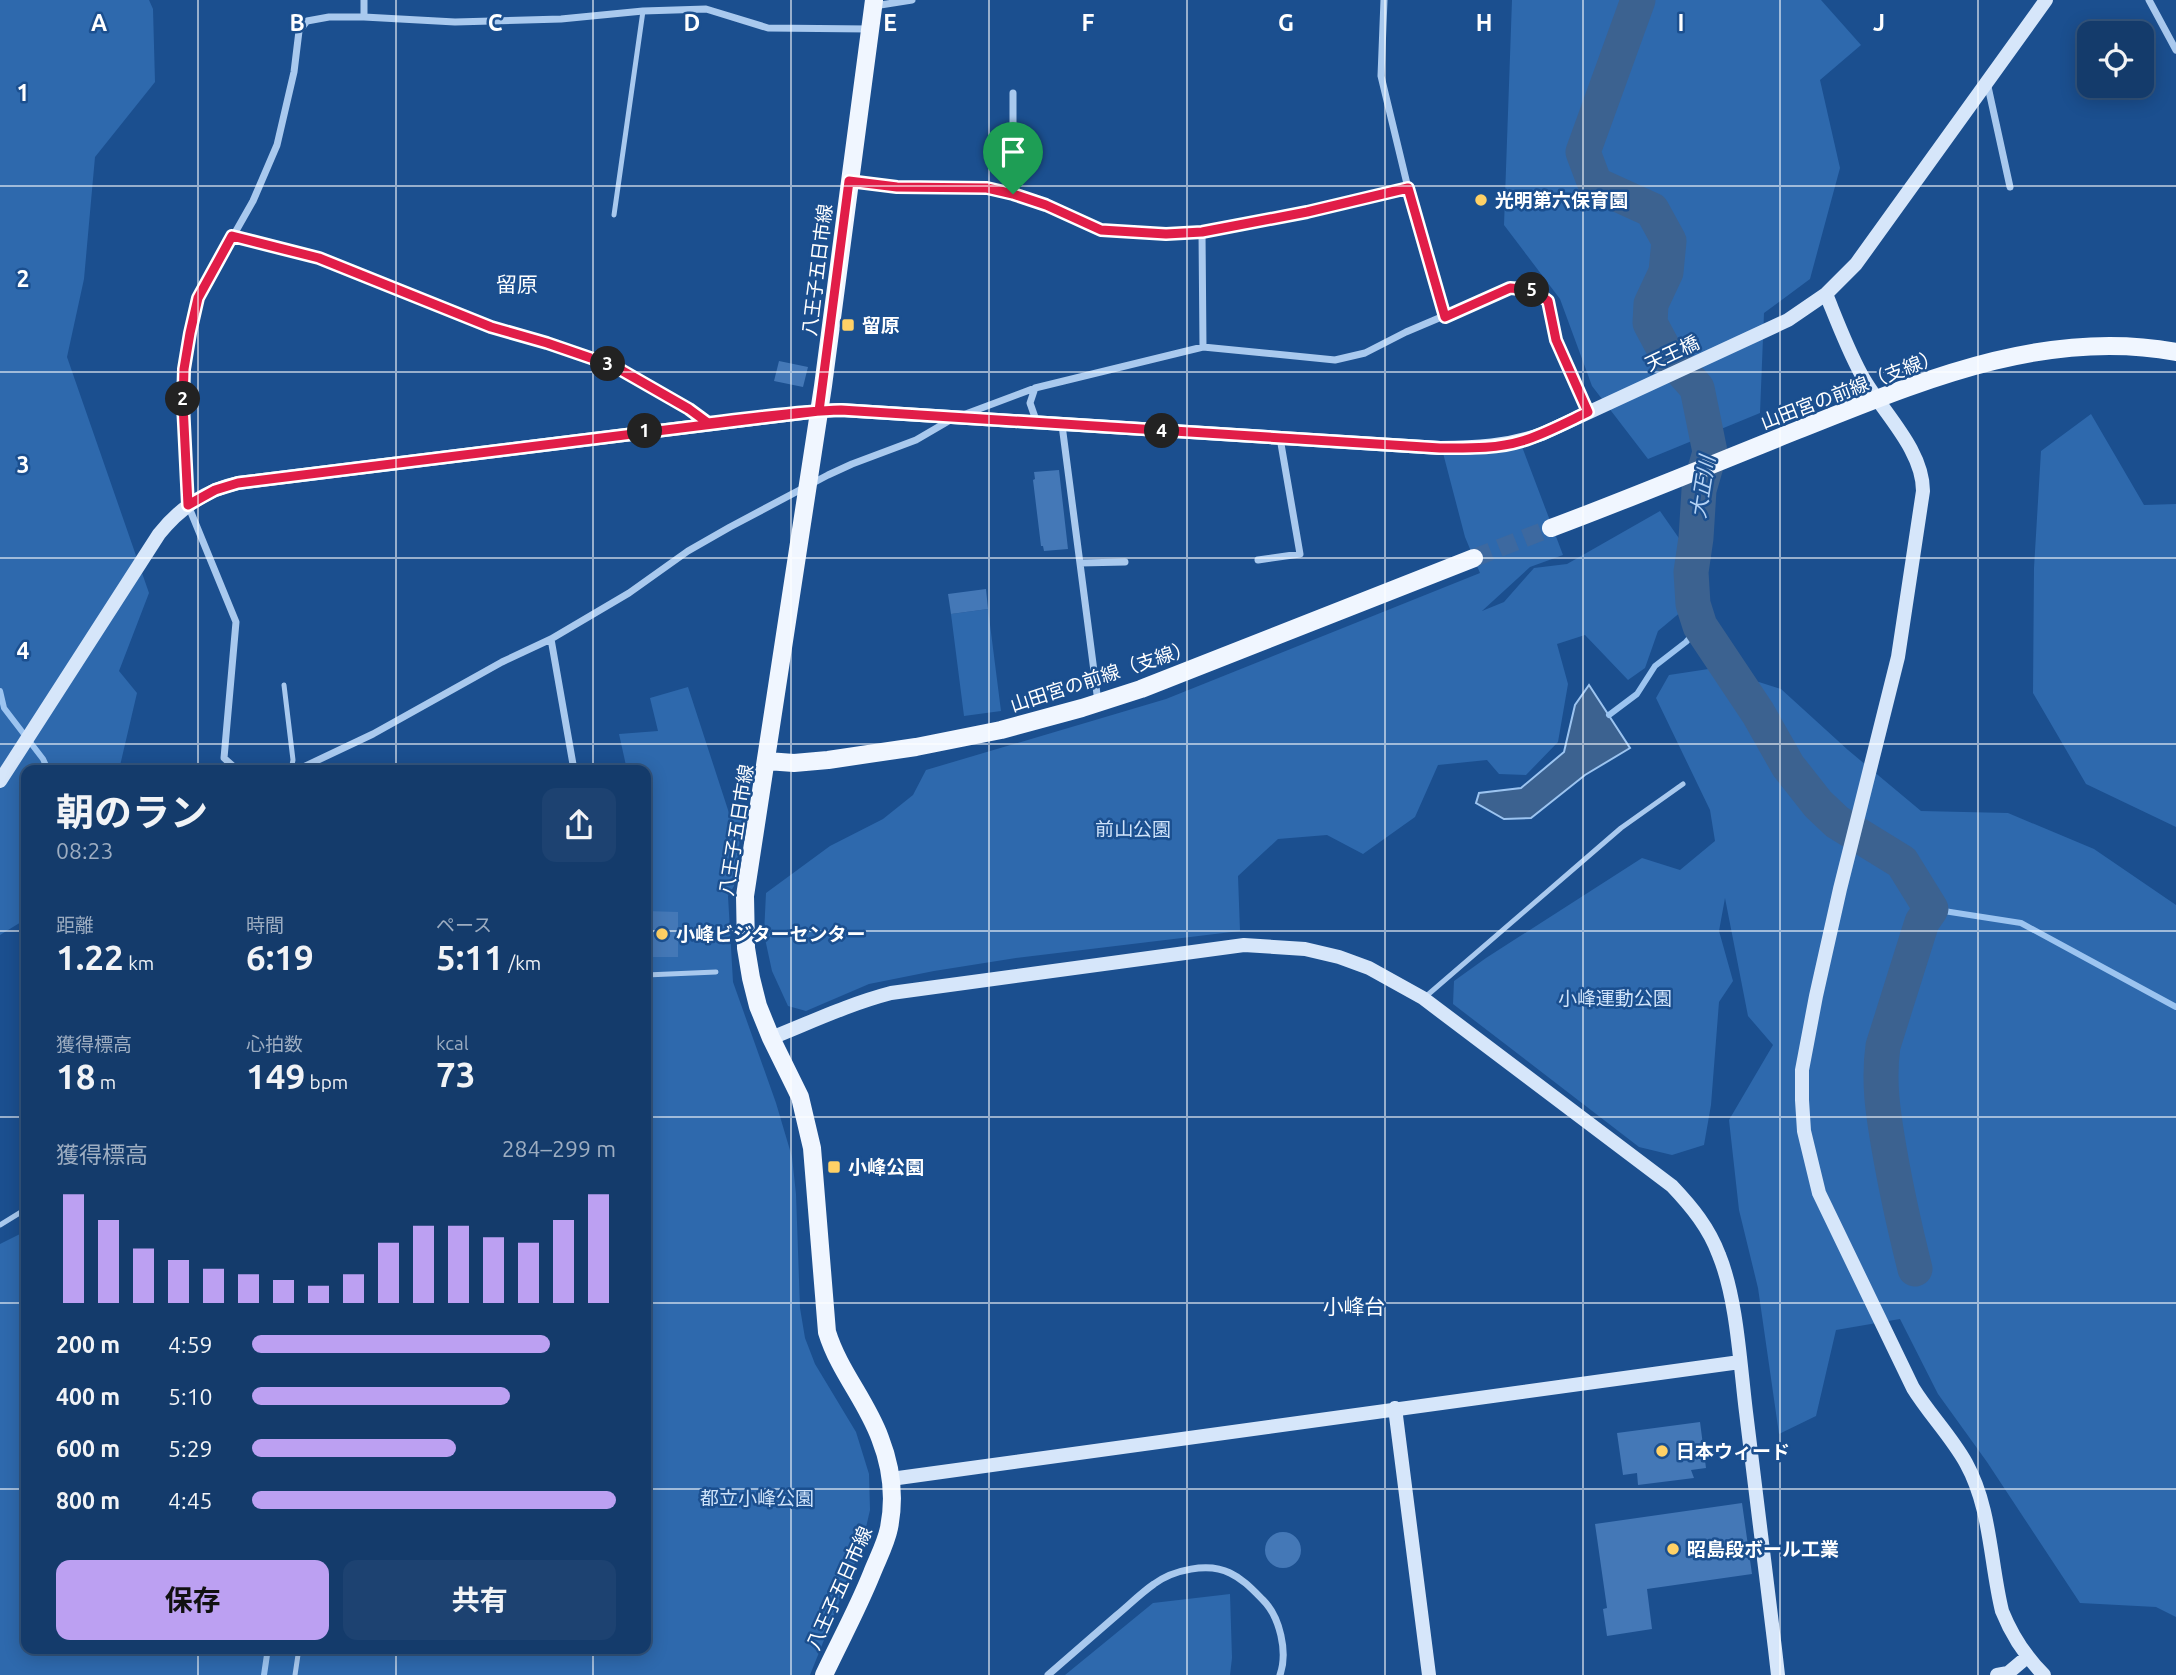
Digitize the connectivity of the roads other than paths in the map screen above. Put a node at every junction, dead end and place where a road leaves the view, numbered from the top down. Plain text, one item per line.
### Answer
1 (364, 0) edge
2 (912, 0) edge
3 (1384, 0) edge
4 (2046, 0) edge
5 (2149, 0) edge
6 (874, 3) edge
7 (705, 4) edge
8 (643, 12) junction
9 (364, 17) junction
10 (870, 29) junction
11 (2176, 50) edge
12 (1987, 81) junction
13 (1013, 93) dead end
14 (849, 181) junction
15 (2010, 187) dead end
16 (1408, 188) junction
17 (1013, 194) junction
18 (614, 215) dead end
19 (1202, 232) junction
20 (232, 236) junction
21 (1826, 294) junction
22 (1445, 317) junction
23 (1203, 347) junction
24 (2176, 352) edge
25 (1035, 388) junction
26 (1877, 399) junction
27 (819, 411) junction
28 (1588, 412) junction
29 (954, 418) junction
30 (708, 423) junction
31 (1037, 423) junction
32 (1062, 425) junction
33 (1280, 438) junction
34 (807, 486) junction
35 (188, 505) junction
36 (1551, 528) tunnel mouth
37 (1474, 558) tunnel mouth
38 (1258, 560) dead end
39 (1125, 562) dead end
40 (1080, 564) junction
41 (551, 639) junction
42 (284, 685) dead end
43 (1098, 703) junction
44 (767, 761) junction
45 (231, 765) edge
46 (292, 765) edge
47 (308, 765) edge
48 (573, 765) edge
49 (0, 781) edge
50 (1683, 784) dead end
51 (716, 972) dead end
52 (651, 975) edge
53 (1423, 998) junction
54 (771, 1038) junction
55 (21, 1212) edge
56 (0, 1225) edge
57 (1740, 1362) junction
58 (1395, 1408) junction
59 (891, 1479) junction
60 (298, 1654) edge
61 (2027, 1657) junction
62 (825, 1674) edge
63 (295, 1675) edge
64 (1048, 1675) edge
65 (1280, 1675) edge
66 (1429, 1675) edge
67 (1779, 1675) edge
68 (1997, 1675) edge
69 (2044, 1675) edge

1 - 9 street
2 - 6 street
3 - 16 street
4 - 12 street, 天王橋
5 - 11 street
6 - 10 main road, 八王子五日市線
7 - 8 street
7 - 10 street
8 - 9 street
8 - 18 lane
9 - 20 street
10 - 14 main road, 八王子五日市線
12 - 15 street
12 - 21 street, 天王橋
13 - 17 street
14 - 17 street
14 - 27 main road, 八王子五日市線
16 - 19 street
16 - 22 street
17 - 19 street
19 - 23 street
20 - 30 street
20 - 35 street
21 - 26 street
21 - 28 street, 天王橋
22 - 23 street
22 - 28 street
23 - 25 street
24 - 26 main road, 山田宮の前線（支線）
25 - 29 street
25 - 31 street
26 - 36 main road, 山田宮の前線（支線）
26 - 61 street
27 - 29 street, 天王橋
27 - 30 street, 天王橋
27 - 34 main road, 八王子五日市線
28 - 33 street, 天王橋
29 - 31 street, 天王橋
29 - 34 street
30 - 35 street, 天王橋
31 - 32 street, 天王橋
32 - 33 street, 天王橋
32 - 40 street
33 - 38 street
34 - 41 street
34 - 44 main road, 八王子五日市線
35 - 45 street
35 - 49 street, 天王橋
37 - 43 main road, 山田宮の前線（支線）
39 - 40 street
40 - 43 street
41 - 47 street
41 - 48 street
42 - 46 lane
43 - 44 main road, 山田宮の前線（支線）
44 - 54 main road, 八王子五日市線
50 - 53 lane
51 - 52 lane
53 - 54 street
53 - 57 street
54 - 59 main road, 八王子五日市線
55 - 56 lane
57 - 58 street
57 - 67 street
58 - 59 street
58 - 66 street
59 - 62 main road, 八王子五日市線
60 - 63 lane
61 - 68 street
61 - 69 street
64 - 65 street

